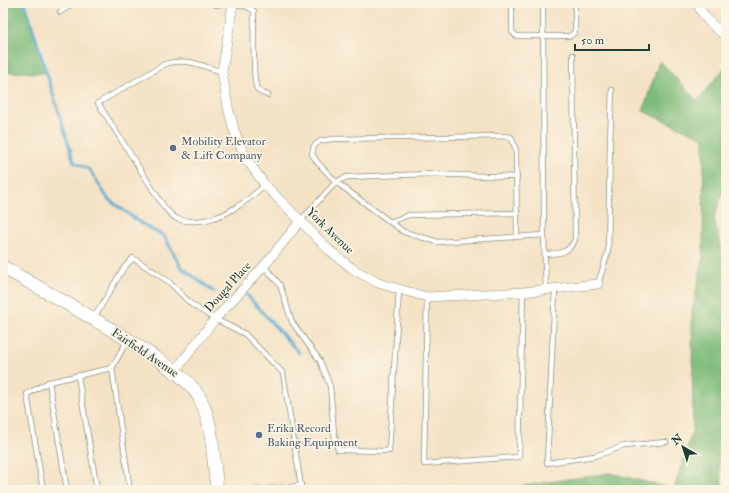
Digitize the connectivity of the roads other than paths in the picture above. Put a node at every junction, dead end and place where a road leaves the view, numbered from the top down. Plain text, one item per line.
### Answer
1 (74, 3) edge
2 (212, 3) edge
3 (232, 3) edge
4 (512, 3) edge
5 (543, 3) edge
6 (575, 3) edge
7 (697, 3) edge
8 (60, 12) dead end
9 (726, 35) edge
10 (543, 36) junction
11 (573, 56) dead end
12 (222, 72) junction
13 (612, 90) dead end
14 (268, 95) dead end
15 (517, 177) junction
16 (336, 182) junction
17 (265, 185) junction
18 (518, 213) junction
19 (301, 220) junction
20 (390, 222) junction
21 (544, 235) junction
22 (517, 237) junction
23 (546, 254) junction
24 (264, 266) junction
25 (3, 267) edge
26 (598, 284) joint
27 (551, 289) junction
28 (399, 290) junction
29 (523, 292) junction
30 (427, 297) junction
31 (93, 319) junction
32 (215, 319) junction
33 (128, 340) junction
34 (112, 368) junction
35 (175, 371) junction
36 (78, 376) junction
37 (49, 382) junction
38 (666, 442) dead end
39 (43, 490) edge
40 (67, 490) edge
41 (97, 490) edge
42 (130, 490) edge
43 (217, 490) edge
44 (256, 490) edge

1 - 8 lane
2 - 3 lane
3 - 12 street, York Avenue
3 - 14 lane
4 - 10 lane
5 - 10 lane
6 - 10 lane
7 - 9 street
10 - 21 lane
11 - 23 lane
12 - 17 street, York Avenue
12 - 17 lane
13 - 26 lane
15 - 16 lane
15 - 16 lane
15 - 18 lane
16 - 19 lane
16 - 20 lane
17 - 19 street, York Avenue
18 - 20 lane
18 - 22 lane
19 - 24 street, Dougal Place
19 - 28 street, York Avenue
20 - 22 lane
21 - 22 lane
21 - 23 lane
23 - 27 lane
24 - 28 lane
24 - 32 street, Dougal Place
25 - 31 street, Fairfield Avenue
26 - 27 street, York Avenue
27 - 29 street, York Avenue
27 - 38 lane
28 - 30 street, York Avenue
29 - 30 street, York Avenue
29 - 30 lane
31 - 32 lane
31 - 33 street, Fairfield Avenue
32 - 35 street, Dougal Place
32 - 44 lane
33 - 34 lane
33 - 35 street, Fairfield Avenue
34 - 36 lane
34 - 42 lane
35 - 43 street, Fairfield Avenue
36 - 37 lane
36 - 41 lane
37 - 39 lane
37 - 40 lane

